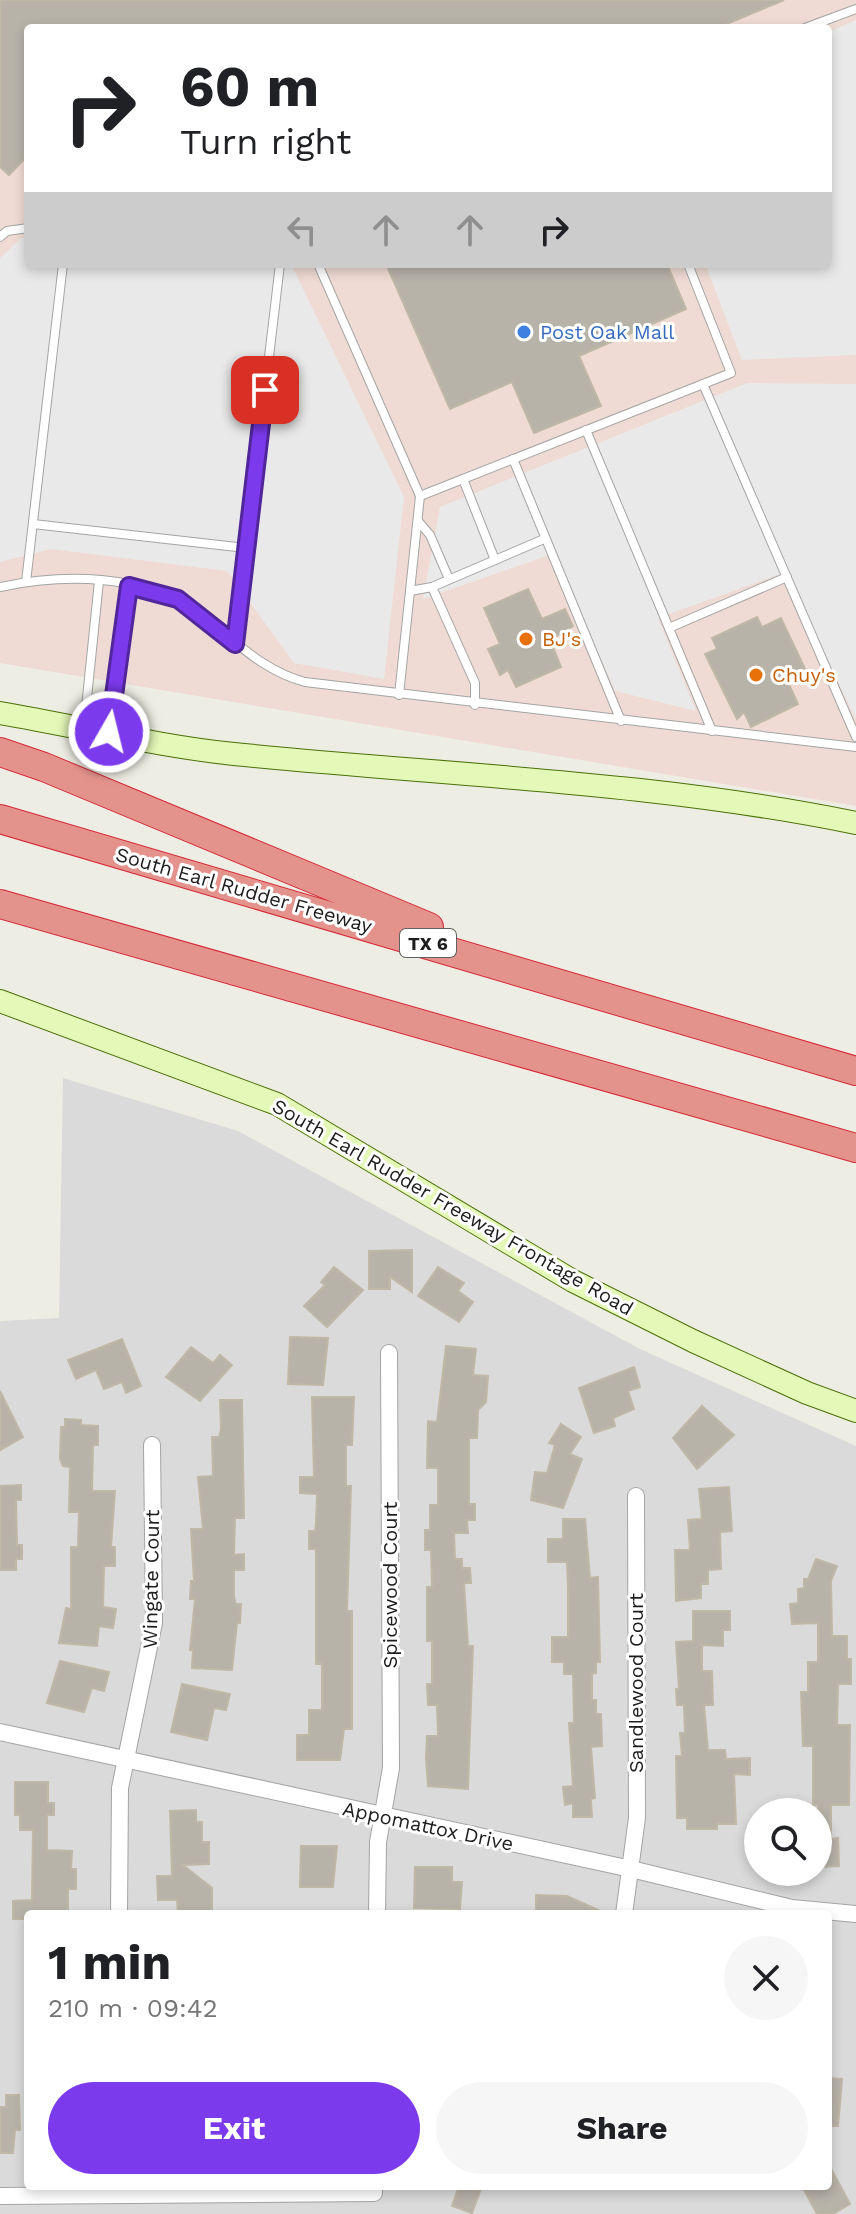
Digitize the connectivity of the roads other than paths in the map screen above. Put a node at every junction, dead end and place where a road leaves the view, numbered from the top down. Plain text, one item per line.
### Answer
1 (849, 6) edge
2 (813, 24) edge
3 (24, 229) edge
4 (0, 237) edge
5 (63, 268) edge
6 (280, 268) edge
7 (320, 268) edge
8 (690, 268) edge
9 (703, 384) junction
10 (586, 430) junction
11 (513, 459) junction
12 (463, 479) junction
13 (420, 496) junction
14 (418, 521) junction
15 (33, 524) junction
16 (544, 539) junction
17 (246, 548) junction
18 (495, 560) junction
19 (787, 577) junction
20 (449, 579) junction
21 (99, 581) junction
22 (26, 582) junction
23 (129, 586) junction
24 (0, 587) edge
25 (432, 587) junction
26 (410, 591) junction
27 (669, 628) junction
28 (235, 644) junction
29 (399, 695) junction
30 (475, 705) junction
31 (0, 713) edge
32 (621, 721) junction
33 (84, 727) junction
34 (712, 731) junction
35 (109, 732) junction
36 (856, 737) edge
37 (856, 747) edge
38 (0, 752) edge
39 (0, 819) edge
40 (856, 823) edge
41 (0, 904) edge
42 (555, 980) junction
43 (0, 1001) edge
44 (856, 1071) edge
45 (856, 1148) edge
46 (389, 1353) dead end
47 (856, 1411) edge
48 (152, 1445) dead end
49 (636, 1496) dead end
50 (0, 1732) edge
51 (124, 1759) junction
52 (382, 1816) junction
53 (631, 1869) junction
54 (119, 1910) edge
55 (377, 1910) edge
56 (625, 1910) edge
57 (813, 1910) edge
58 (832, 1912) edge
59 (856, 1914) edge
60 (374, 2190) edge
61 (0, 2196) edge

1 - 2 lane
3 - 4 lane
5 - 15 lane
6 - 17 lane
7 - 13 lane
8 - 9 lane
9 - 10 lane
9 - 19 lane
10 - 11 lane
10 - 27 lane
11 - 12 lane
11 - 16 lane
12 - 13 lane
12 - 18 lane
13 - 14 lane
14 - 20 lane
14 - 26 lane
15 - 17 lane
15 - 22 lane
16 - 18 lane
16 - 32 lane
17 - 28 lane
18 - 20 lane
19 - 27 lane
19 - 36 lane
20 - 25 lane
21 - 22 lane
21 - 23 lane
21 - 33 lane
22 - 24 lane
23 - 28 lane
23 - 35 lane
25 - 26 lane
25 - 30 lane
26 - 29 lane
27 - 34 lane
28 - 29 lane
29 - 30 lane
30 - 32 lane
31 - 33 main road
32 - 34 lane
33 - 35 main road
34 - 37 lane
35 - 40 main road
38 - 42 highway
39 - 42 highway, South Earl Rudder Freeway / TX 6
41 - 45 highway
42 - 44 highway, South Earl Rudder Freeway / TX 6
43 - 47 main road, South Earl Rudder Freeway Frontage Road
46 - 52 street, Spicewood Court
48 - 51 street, Wingate Court
49 - 53 street, Sandlewood Court
50 - 51 street, Appomattox Drive
51 - 52 street, Appomattox Drive
51 - 54 street, Wingate Court
52 - 53 street, Appomattox Drive
52 - 55 street, Spicewood Court
53 - 56 street, Sandlewood Court
53 - 57 street, Appomattox Drive
58 - 59 street, Appomattox Drive
60 - 61 street

